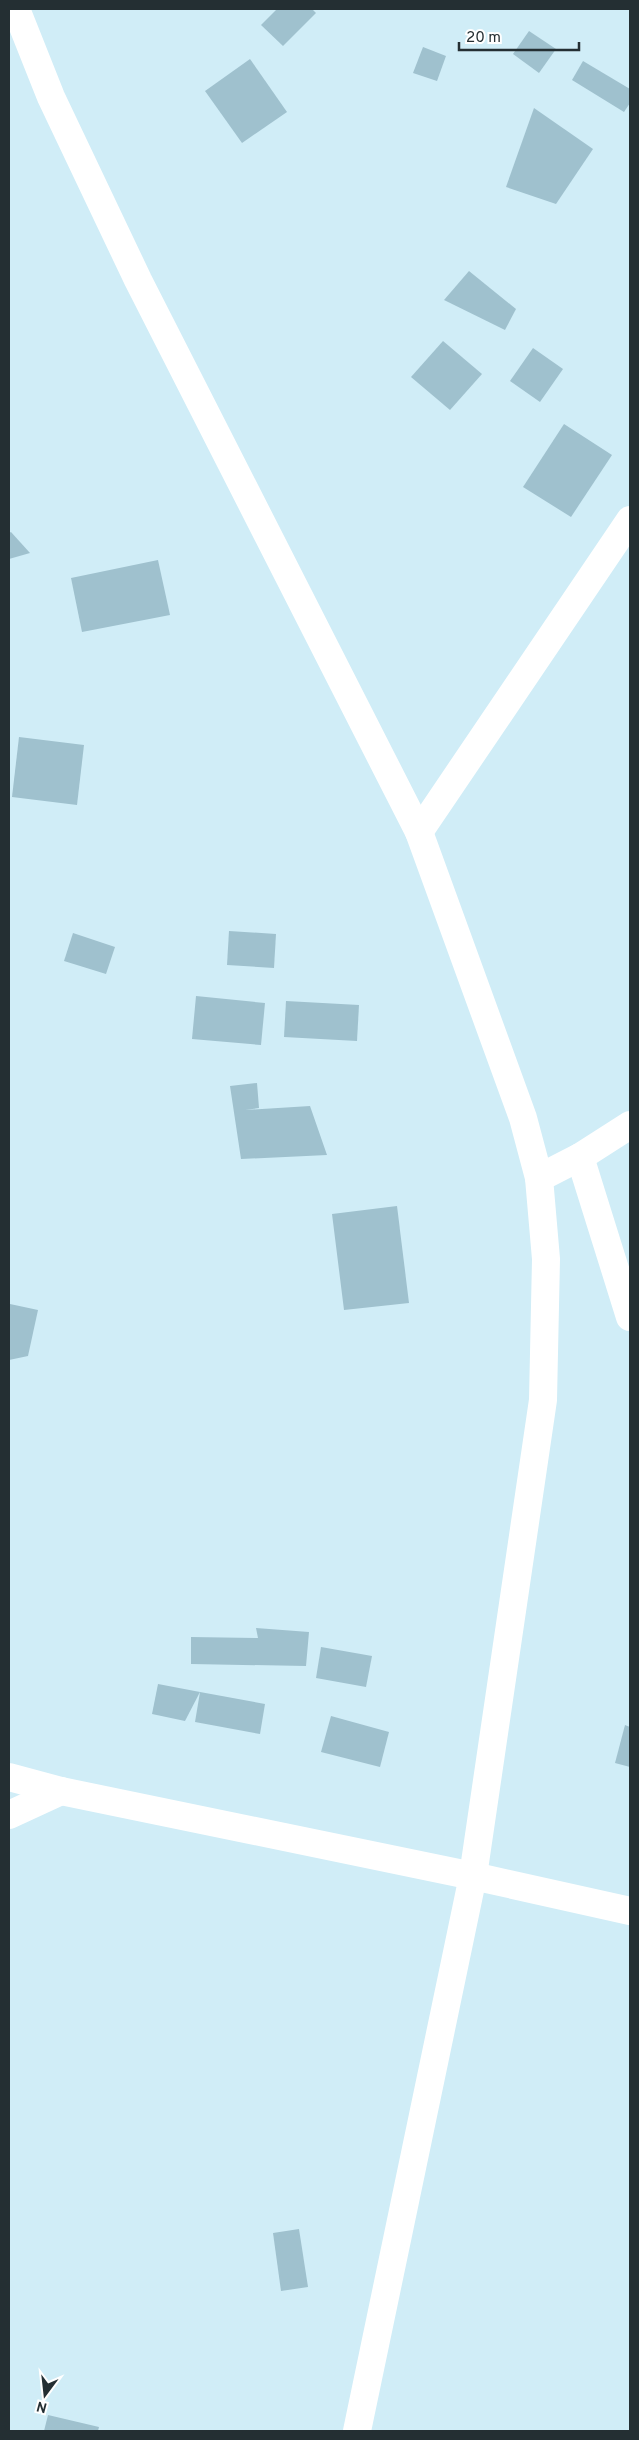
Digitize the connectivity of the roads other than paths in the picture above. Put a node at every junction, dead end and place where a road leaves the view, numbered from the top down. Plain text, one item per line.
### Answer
1 (16, 9) edge
2 (630, 520) edge
3 (419, 832) junction
4 (630, 1125) edge
5 (580, 1157) junction
6 (539, 1178) junction
7 (630, 1317) edge
8 (9, 1777) edge
9 (61, 1792) junction
10 (9, 1815) edge
11 (473, 1876) junction
12 (630, 1910) edge
13 (357, 2431) edge

1 - 3 street
2 - 3 street
3 - 6 street
4 - 5 street
5 - 6 street
5 - 7 street
6 - 11 street
8 - 9 street
9 - 10 street
9 - 11 street
11 - 12 street
11 - 13 street

